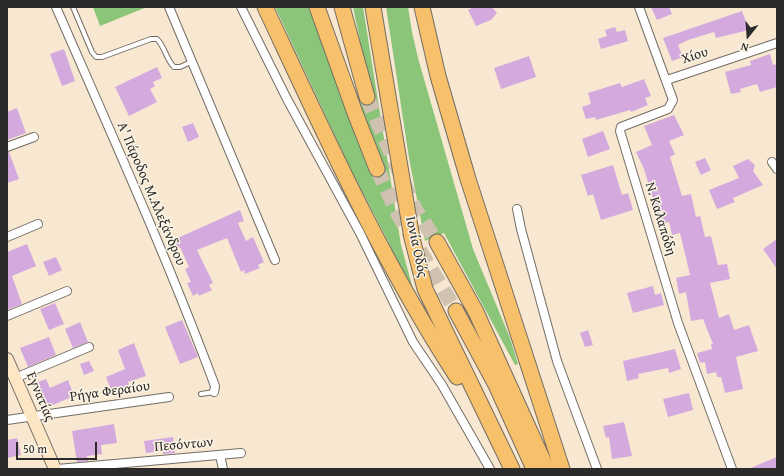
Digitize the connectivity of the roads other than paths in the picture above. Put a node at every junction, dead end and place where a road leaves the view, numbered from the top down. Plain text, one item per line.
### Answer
1 (56, 7) edge
2 (73, 7) edge
3 (169, 7) edge
4 (241, 7) edge
5 (265, 7) edge
6 (317, 7) edge
7 (342, 7) edge
8 (373, 7) edge
9 (422, 7) edge
10 (639, 7) edge
11 (777, 43) edge
12 (191, 62) junction
13 (667, 80) junction
14 (366, 97) tunnel mouth
15 (34, 137) dead end
16 (7, 147) edge
17 (772, 162) dead end
18 (377, 169) tunnel mouth
19 (777, 169) edge
20 (517, 209) dead end
21 (38, 224) dead end
22 (7, 237) edge
23 (437, 242) tunnel mouth
24 (275, 260) dead end
25 (67, 291) dead end
26 (456, 311) tunnel mouth
27 (7, 316) edge
28 (89, 347) dead end
29 (7, 359) edge
30 (15, 378) junction
31 (214, 392) joint
32 (201, 394) dead end
33 (169, 398) dead end
34 (31, 416) junction
35 (7, 420) edge
36 (491, 429) junction
37 (241, 453) dead end
38 (220, 455) junction
39 (56, 469) edge
40 (223, 469) edge
41 (490, 469) edge
42 (512, 469) edge
43 (534, 469) edge
44 (547, 469) edge
45 (562, 469) edge
46 (597, 469) edge
47 (732, 469) edge

1 - 31 street, Α' Πάροδος Μ.Αλεξάνδρου
2 - 12 lane
3 - 12 street
4 - 41 street
5 - 36 highway
6 - 18 highway
7 - 14 highway
8 - 36 highway, Ιονία Οδός
9 - 45 highway
10 - 13 street, Ν. Καλαπόδη
11 - 13 street, Χίου
12 - 24 street
13 - 47 street, Ν. Καλαπόδη
15 - 16 street
17 - 19 street
20 - 46 street
21 - 22 street
23 - 44 highway
25 - 27 street
26 - 43 highway
28 - 30 street
29 - 30 main road, Εγνατίας
30 - 34 main road, Εγνατίας
31 - 32 lane
33 - 34 street, Ρήγα Φεραίου
34 - 35 street, Ρήγα Φεραίου
34 - 39 main road, Εγνατίας
36 - 42 highway, Ιονία Οδός
37 - 38 street, Πεσόντων
38 - 39 street, Πεσόντων
38 - 40 street

